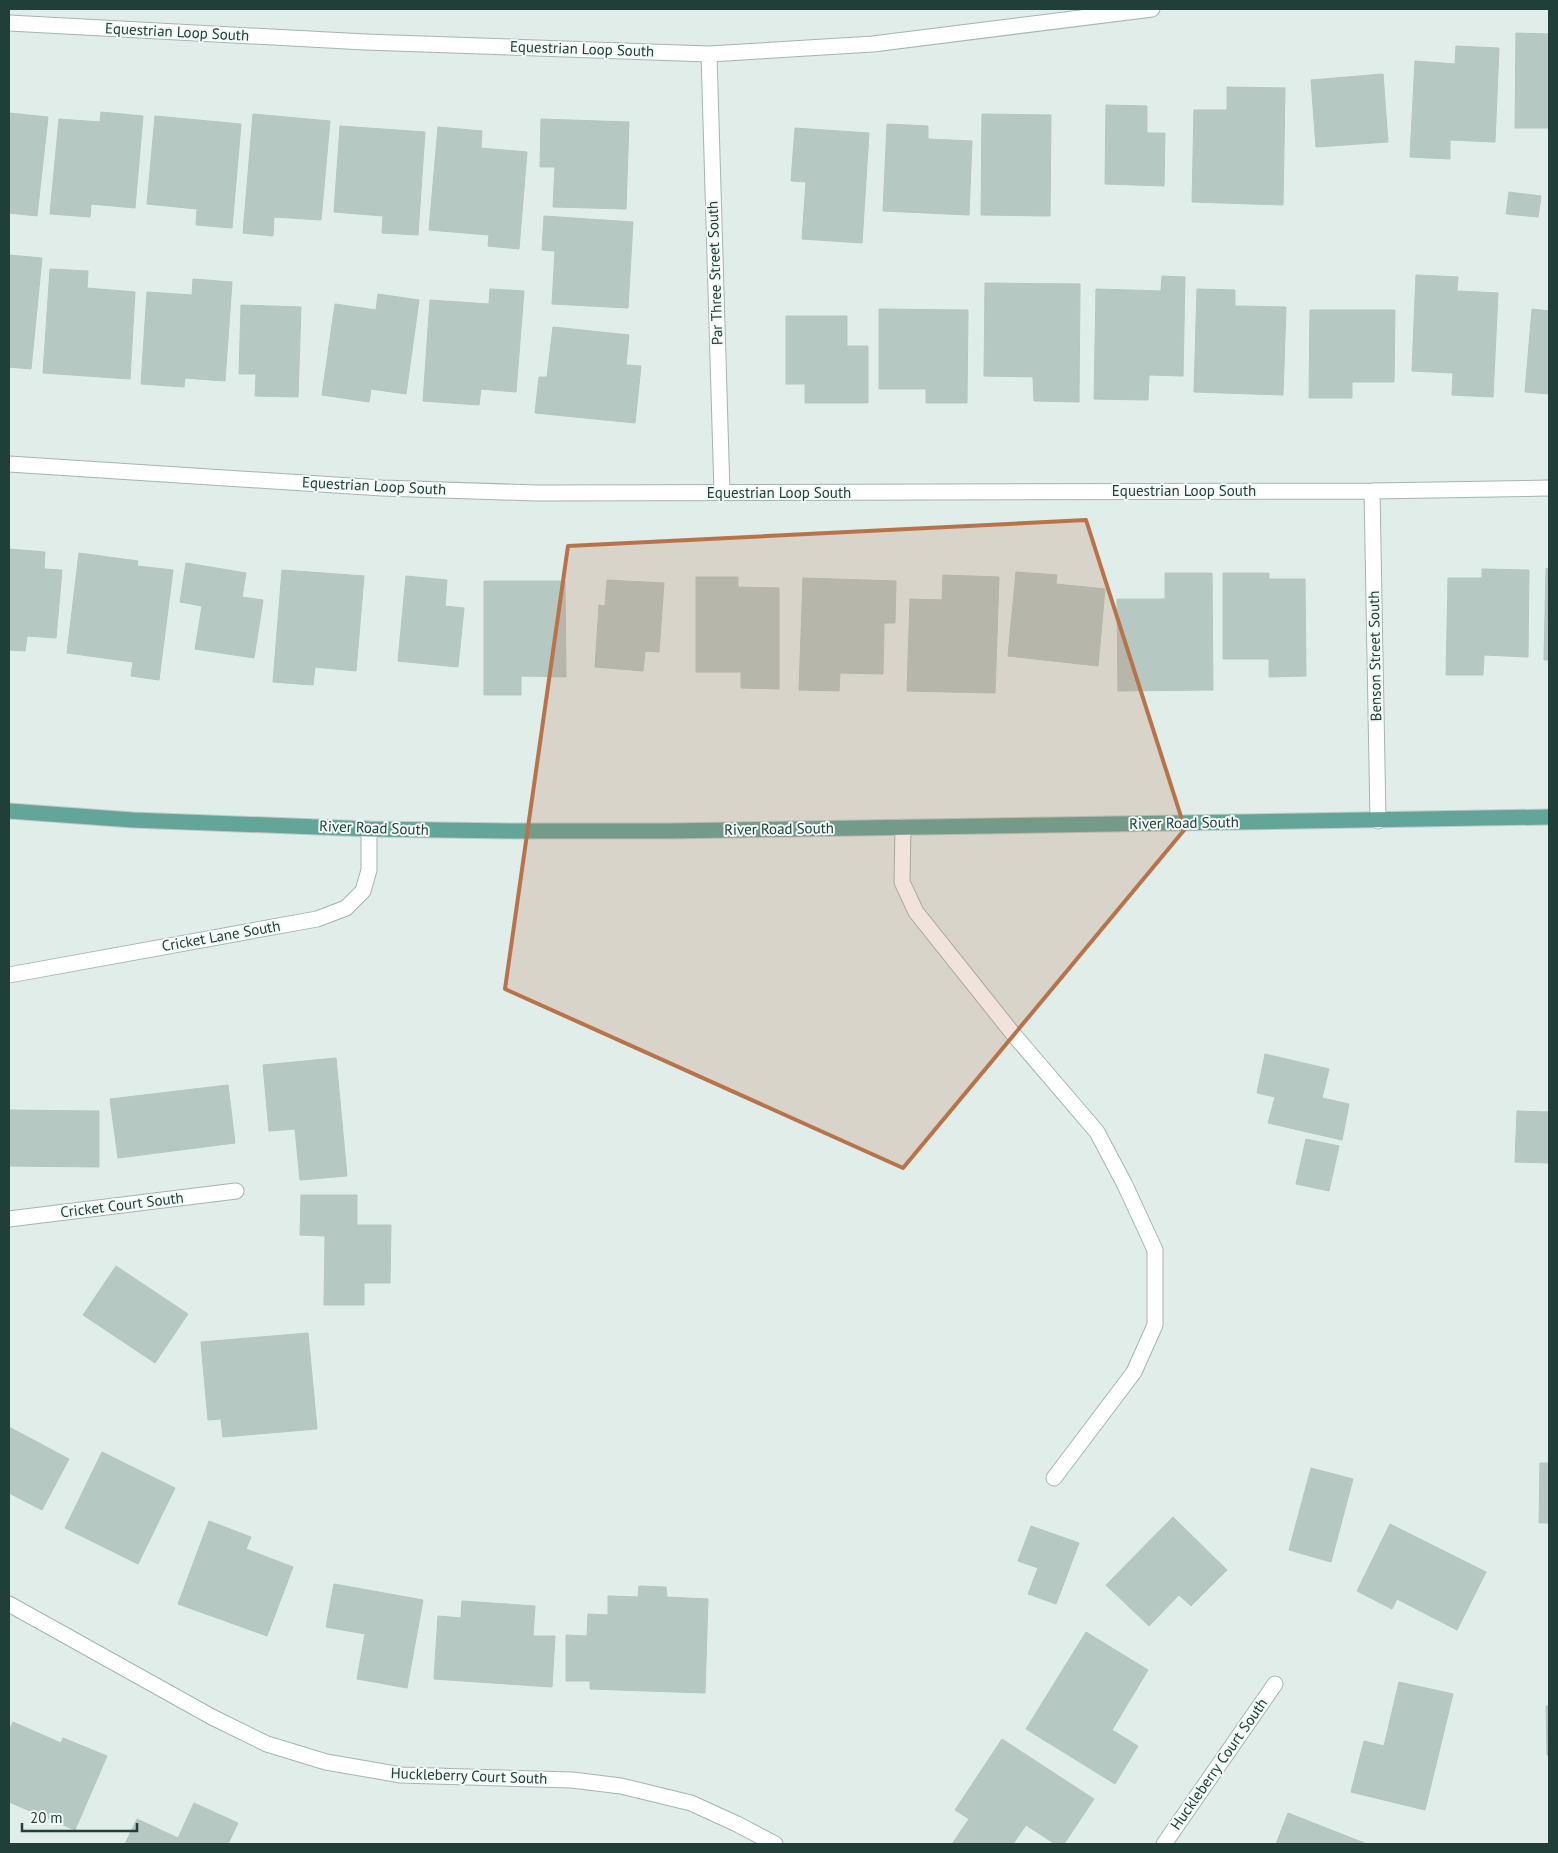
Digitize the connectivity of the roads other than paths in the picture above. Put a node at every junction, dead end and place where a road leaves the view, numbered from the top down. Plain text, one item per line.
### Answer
1 (1152, 9) edge
2 (9, 22) edge
3 (709, 54) junction
4 (9, 464) edge
5 (1549, 488) edge
6 (1372, 491) junction
7 (722, 493) junction
8 (9, 811) edge
9 (1549, 817) edge
10 (1378, 821) junction
11 (903, 827) junction
12 (369, 828) junction
13 (9, 975) edge
14 (236, 1191) dead end
15 (9, 1219) edge
16 (1054, 1478) dead end
17 (9, 1604) edge
18 (1275, 1684) dead end
19 (775, 1844) edge
20 (1164, 1844) edge

1 - 3 street, Equestrian Loop South
2 - 3 street, Equestrian Loop South
3 - 7 street, Par Three Street South
4 - 7 street, Equestrian Loop South
5 - 6 street, Equestrian Loop South
6 - 7 street, Equestrian Loop South
6 - 10 street, Benson Street South
8 - 12 main road, River Road South
9 - 10 main road, River Road South
10 - 11 main road, River Road South
11 - 12 main road, River Road South
11 - 16 street
12 - 13 street, Cricket Lane South
14 - 15 street, Cricket Court South
17 - 19 street, Huckleberry Court South
18 - 20 street, Huckleberry Court South

